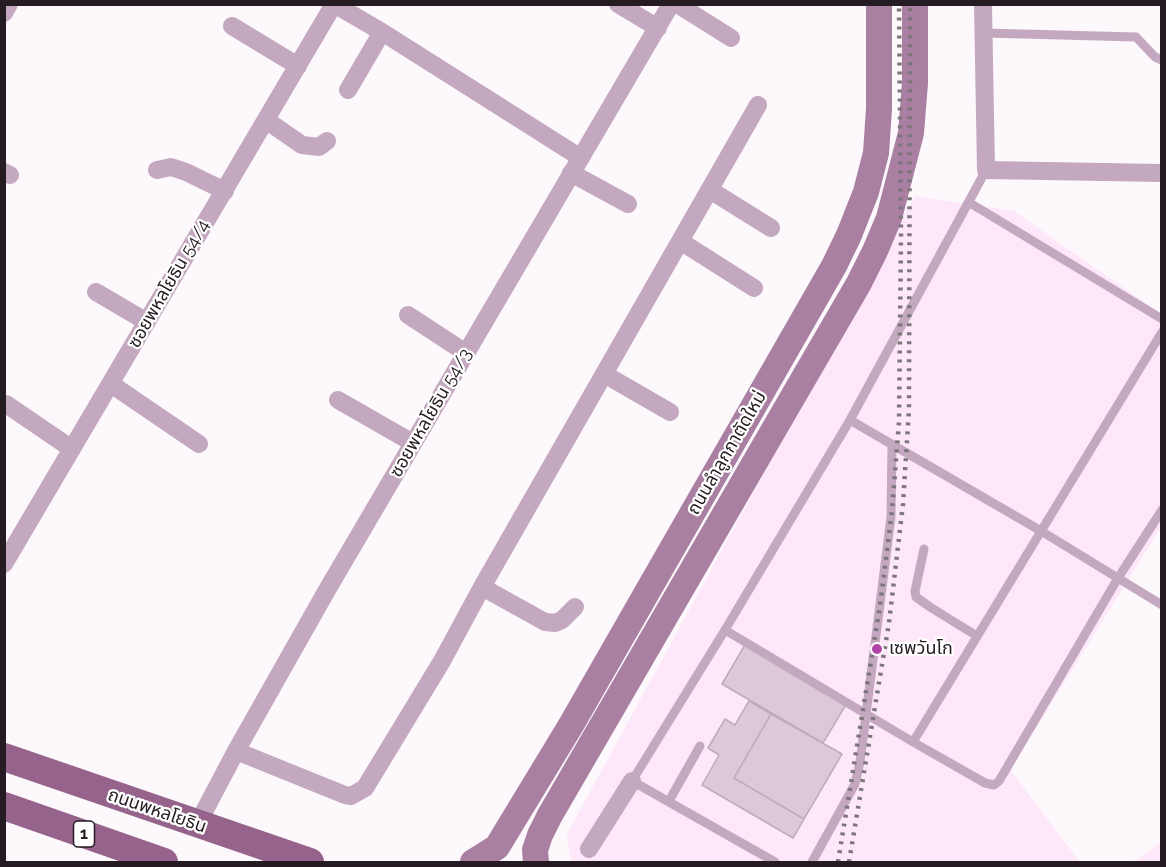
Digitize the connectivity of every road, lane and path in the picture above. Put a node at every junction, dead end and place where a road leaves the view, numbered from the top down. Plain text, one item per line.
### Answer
1 (9, 4) edge
2 (618, 4) edge
3 (672, 4) edge
4 (676, 4) edge
5 (879, 4) edge
6 (915, 4) edge
7 (983, 4) edge
8 (334, 5) edge
9 (4, 13) edge
10 (232, 26) dead end
11 (658, 28) junction
12 (382, 32) junction
13 (984, 33) junction
14 (731, 38) dead end
15 (1161, 60) edge
16 (298, 66) junction
17 (348, 90) dead end
18 (759, 105) dead end
19 (266, 120) junction
20 (327, 141) dead end
21 (576, 166) junction
22 (157, 170) dead end
23 (986, 170) junction
24 (1161, 173) edge
25 (225, 190) junction
26 (710, 190) junction
27 (970, 202) junction
28 (628, 204) dead end
29 (771, 228) dead end
30 (680, 241) junction
31 (754, 288) dead end
32 (96, 292) dead end
33 (408, 315) dead end
34 (1161, 319) edge
35 (147, 322) junction
36 (1161, 332) edge
37 (466, 353) junction
38 (604, 374) junction
39 (111, 384) junction
40 (339, 400) dead end
41 (6, 404) edge
42 (670, 412) dead end
43 (850, 420) junction
44 (413, 443) junction
45 (199, 444) dead end
46 (892, 444) junction
47 (72, 449) junction
48 (1161, 510) edge
49 (1041, 531) junction
50 (924, 549) dead end
51 (4, 564) edge
52 (1118, 578) junction
53 (482, 587) junction
54 (1161, 604) edge
55 (575, 607) dead end
56 (725, 630) junction
57 (977, 636) junction
58 (864, 713) junction
59 (913, 742) junction
60 (700, 746) dead end
61 (236, 751) junction
62 (4, 757) edge
63 (633, 781) junction
64 (125, 799) junction
65 (669, 801) junction
66 (4, 806) edge
67 (197, 825) junction
68 (589, 849) dead end
69 (494, 855) edge
70 (164, 862) edge
71 (253, 862) edge
72 (310, 862) edge
73 (473, 862) edge
74 (536, 862) edge
75 (775, 862) edge
76 (812, 862) edge

1 - 9 street
2 - 11 street
3 - 11 street, ซอยพหลโยธิน 54/3
4 - 14 street
5 - 69 main road, ถนนลำลูกกาตัดใหม่
6 - 74 main road, ถนนลำลูกกาตัดใหม่
7 - 13 street
8 - 12 street
8 - 16 street, ซอยพหลโยธิน 54/4
10 - 16 street
11 - 21 street, ซอยพหลโยธิน 54/3
12 - 17 street
12 - 21 street
13 - 15 lane
13 - 23 street
16 - 19 street, ซอยพหลโยธิน 54/4
18 - 26 street
19 - 20 street
19 - 25 street, ซอยพหลโยธิน 54/4
21 - 28 street
21 - 37 street, ซอยพหลโยธิน 54/3
22 - 25 street
23 - 24 street
23 - 27 lane
25 - 35 street, ซอยพหลโยธิน 54/4
26 - 29 street
26 - 30 street
27 - 34 lane
27 - 43 lane
30 - 31 street
30 - 38 street
32 - 35 street
33 - 37 street
35 - 39 street, ซอยพหลโยธิน 54/4
36 - 49 lane
37 - 44 street, ซอยพหลโยธิน 54/3
38 - 42 street
38 - 53 street
39 - 45 street
39 - 47 street, ซอยพหลโยธิน 54/4
40 - 44 street
41 - 47 street
43 - 46 lane
43 - 56 lane
44 - 61 street, ซอยพหลโยธิน 54/3
46 - 49 lane
46 - 58 lane
47 - 51 street, ซอยพหลโยธิน 54/4
48 - 52 lane
49 - 52 lane
49 - 57 lane
50 - 57 lane
52 - 54 lane
52 - 59 lane
53 - 55 street
53 - 61 street
56 - 58 lane
56 - 63 lane
57 - 59 lane
58 - 59 lane
58 - 76 lane
60 - 65 lane
61 - 67 street, ซอยพหลโยธิน 54/3
62 - 64 main road, ถนนพหลโยธิน
63 - 65 lane
63 - 68 street
64 - 67 main road, ถนนพหลโยธิน
64 - 71 main road
65 - 75 lane
66 - 70 main road, 1
67 - 72 main road, ถนนพหลโยธิน
69 - 73 main road, ถนนลำลูกกาตัดใหม่

